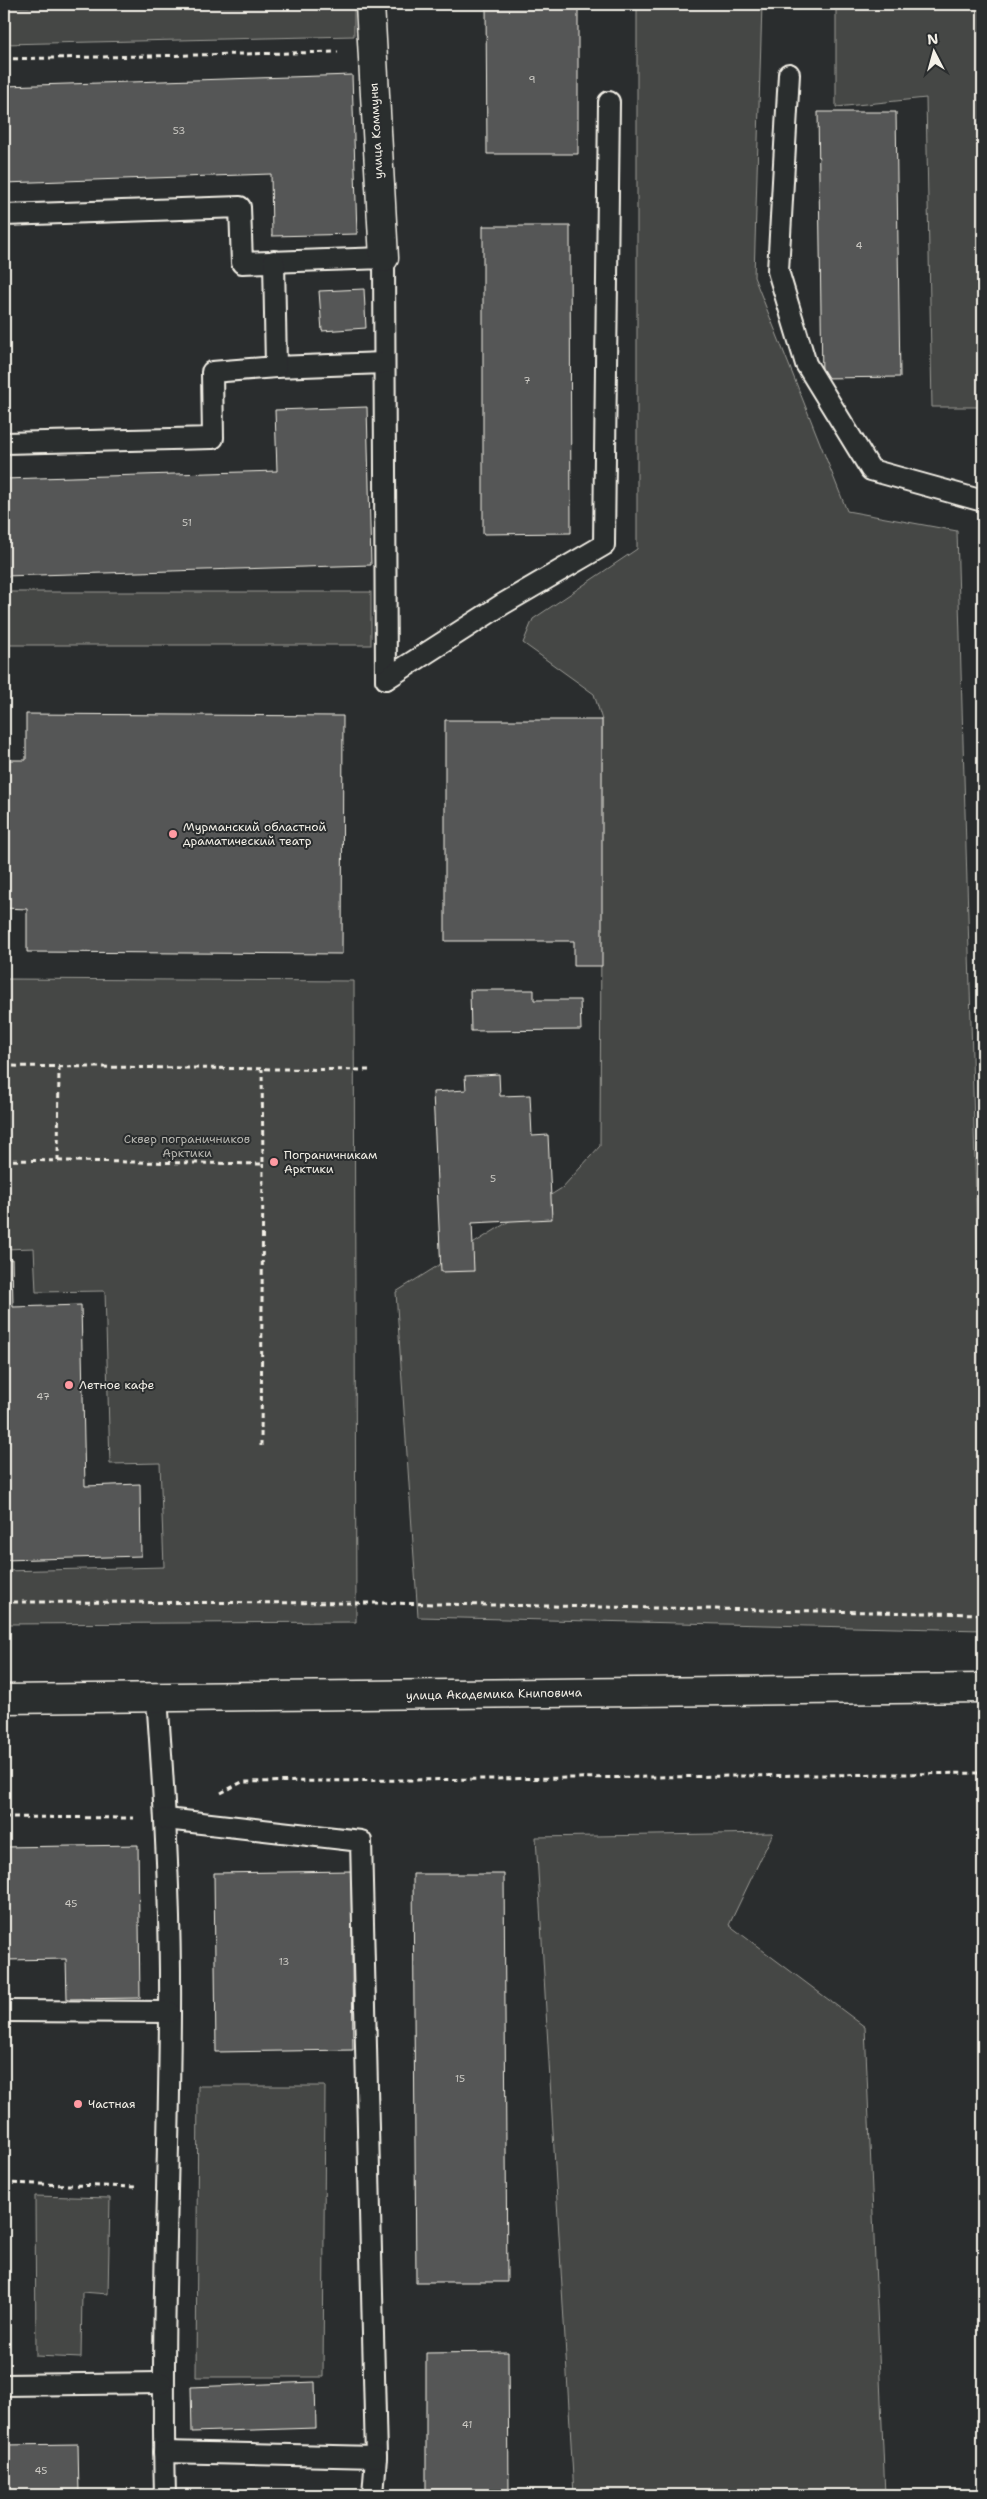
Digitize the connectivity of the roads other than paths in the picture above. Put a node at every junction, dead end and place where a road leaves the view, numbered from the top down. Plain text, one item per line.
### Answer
1 (370, 4) edge
2 (790, 74) dead end
3 (609, 102) dead end
4 (4, 215) edge
5 (384, 258) junction
6 (274, 261) junction
7 (384, 363) junction
8 (276, 367) junction
9 (4, 443) edge
10 (983, 501) edge
11 (983, 1688) edge
12 (157, 1698) junction
13 (4, 1699) edge
14 (166, 1819) junction
15 (4, 2011) edge
16 (170, 2012) junction
17 (162, 2383) junction
18 (4, 2385) edge
19 (164, 2452) junction
20 (376, 2457) junction
21 (165, 2495) edge
22 (373, 2495) edge

1 - 5 main road, улица Коммуны
2 - 10 lane
3 - 7 lane
4 - 6 lane
5 - 6 lane
5 - 7 lane
6 - 8 lane
7 - 8 lane
8 - 9 lane
11 - 12 main road, улица Академика Книповича
12 - 13 main road, улица Академика Книповича
12 - 14 lane
14 - 16 lane
14 - 20 lane
15 - 16 lane
16 - 17 lane
17 - 18 lane
17 - 19 lane
19 - 20 lane
19 - 21 lane
20 - 22 lane

